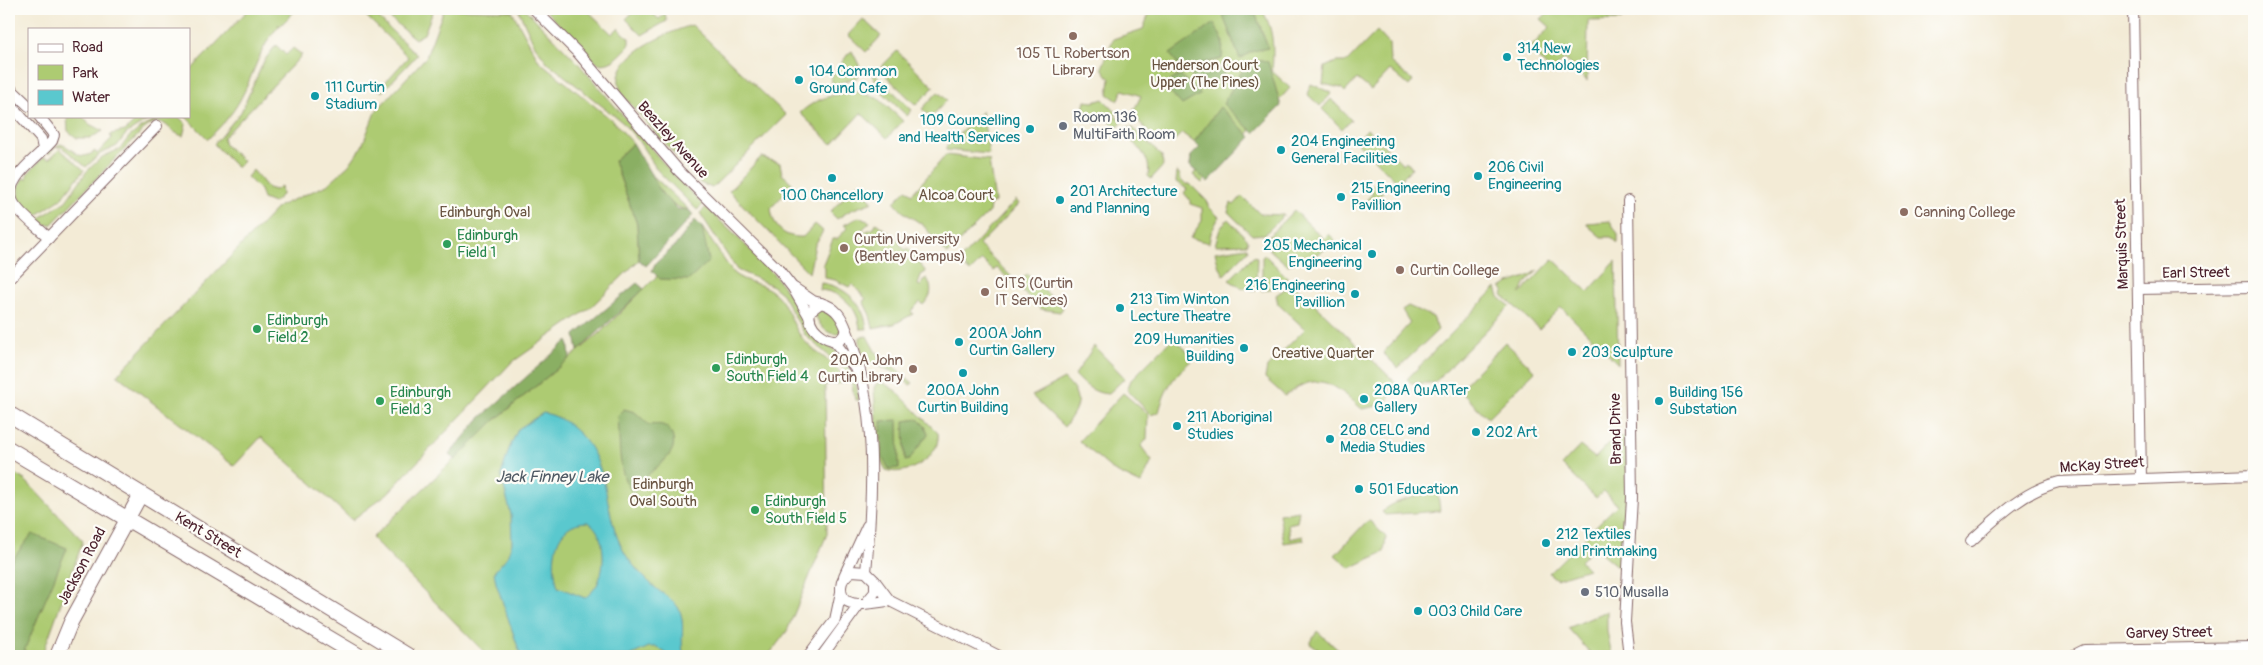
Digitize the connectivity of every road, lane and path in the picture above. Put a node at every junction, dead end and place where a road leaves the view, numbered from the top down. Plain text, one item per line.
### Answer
1 (534, 9) edge
2 (2133, 9) edge
3 (9, 87) edge
4 (9, 103) edge
5 (28, 105) edge
6 (41, 118) edge
7 (157, 126) dead end
8 (43, 149) junction
9 (1628, 202) dead end
10 (49, 238) junction
11 (9, 279) edge
12 (2254, 287) edge
13 (793, 288) junction
14 (2138, 289) junction
15 (821, 303) junction
16 (808, 316) junction
17 (847, 331) junction
18 (834, 341) junction
19 (863, 378) junction
20 (9, 414) edge
21 (9, 449) edge
22 (2254, 474) edge
23 (2141, 478) junction
24 (141, 494) junction
25 (127, 518) junction
26 (871, 518) junction
27 (1971, 541) dead end
28 (866, 572) junction
29 (844, 578) junction
30 (875, 581) junction
31 (841, 592) junction
32 (890, 601) junction
33 (862, 604) junction
34 (2254, 647) edge
35 (57, 656) edge
36 (359, 656) edge
37 (408, 656) edge
38 (808, 656) edge
39 (822, 656) edge
40 (1000, 656) edge
41 (1629, 656) edge
42 (2072, 656) edge

1 - 13 street, Beazley Avenue
2 - 14 street, Marquis Street
3 - 5 street
4 - 8 street
6 - 8 street
7 - 10 street
8 - 10 street
9 - 41 street, Brand Drive
10 - 11 street
12 - 14 street, Earl Street
13 - 15 street, Beazley Avenue
13 - 16 street, Beazley Avenue
14 - 23 street, Marquis Street
15 - 16 street
15 - 17 street, Beazley Avenue
16 - 18 street, Beazley Avenue
17 - 18 street
17 - 19 street, Beazley Avenue
18 - 19 street, Beazley Avenue
19 - 26 street, Beazley Avenue
20 - 24 main road, Kent Street
21 - 25 main road, Kent Street
22 - 23 street, McKay Street
23 - 27 street, McKay Street
24 - 25 street, Jackson Road
24 - 37 main road, Kent Street
25 - 35 street, Jackson Road
25 - 36 main road, Kent Street
26 - 28 street, Beazley Avenue
26 - 29 street, Beazley Avenue
28 - 29 street
28 - 30 street
29 - 31 street
30 - 32 street
30 - 33 street
31 - 33 street
31 - 38 street
32 - 33 street
32 - 40 street
33 - 39 street
34 - 42 street, Garvey Street

